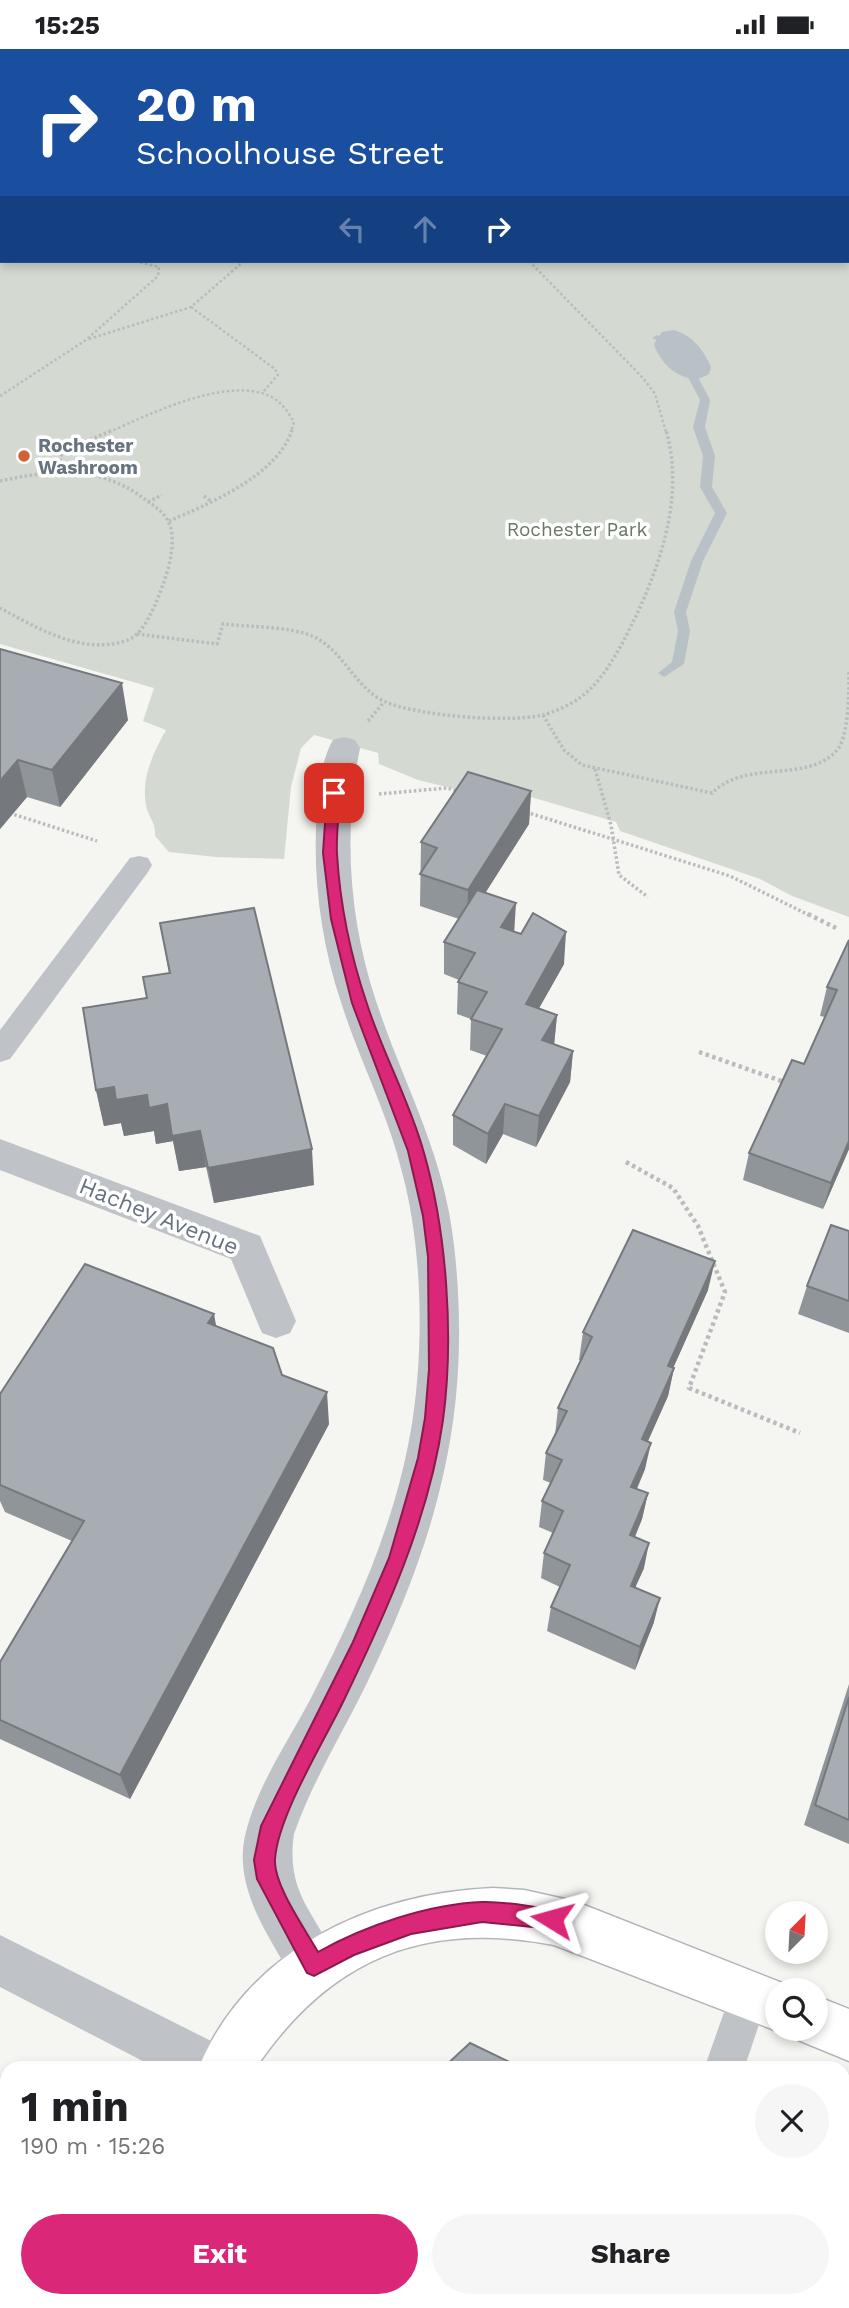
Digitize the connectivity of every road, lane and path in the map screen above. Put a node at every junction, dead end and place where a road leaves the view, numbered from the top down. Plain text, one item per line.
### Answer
1 (143, 263) edge
2 (242, 263) edge
3 (530, 263) edge
4 (191, 307) junction
5 (86, 340) junction
6 (262, 393) junction
7 (0, 397) edge
8 (253, 465) dead end
9 (62, 471) junction
10 (260, 471) junction
11 (0, 481) edge
12 (162, 495) dead end
13 (204, 496) dead end
14 (148, 502) junction
15 (212, 502) junction
16 (169, 521) junction
17 (0, 608) edge
18 (137, 634) junction
19 (849, 671) edge
20 (543, 715) junction
21 (344, 748) dead end
22 (595, 769) junction
23 (368, 796) dead end
24 (472, 796) edge
25 (0, 810) edge
26 (523, 811) edge
27 (613, 839) junction
28 (97, 841) dead end
29 (139, 865) dead end
30 (648, 897) dead end
31 (836, 928) dead end
32 (0, 1051) edge
33 (699, 1052) dead end
34 (799, 1087) edge
35 (0, 1154) edge
36 (626, 1162) dead end
37 (276, 1321) dead end
38 (800, 1433) dead end
39 (0, 1960) edge
40 (314, 1966) junction
41 (763, 2001) edge
42 (828, 2027) edge
43 (849, 2035) edge
44 (197, 2061) edge
45 (230, 2061) edge
46 (729, 2061) edge

1 - 5 path
2 - 4 path
3 - 20 path
4 - 5 path
4 - 6 path
5 - 7 path
6 - 9 path
6 - 10 path
8 - 10 path
9 - 11 path
9 - 14 path
10 - 15 path
12 - 14 path
13 - 15 path
14 - 16 path
15 - 16 path
16 - 18 path
17 - 18 path
18 - 20 path
19 - 22 path
20 - 22 path
21 - 40 street
22 - 27 path
23 - 24 path
25 - 28 path
26 - 27 path
27 - 30 path
27 - 31 path
29 - 32 lane
33 - 34 path
35 - 37 street, Hachey Avenue
36 - 38 path
39 - 44 street
40 - 41 street
40 - 45 street
41 - 46 lane
42 - 43 street

